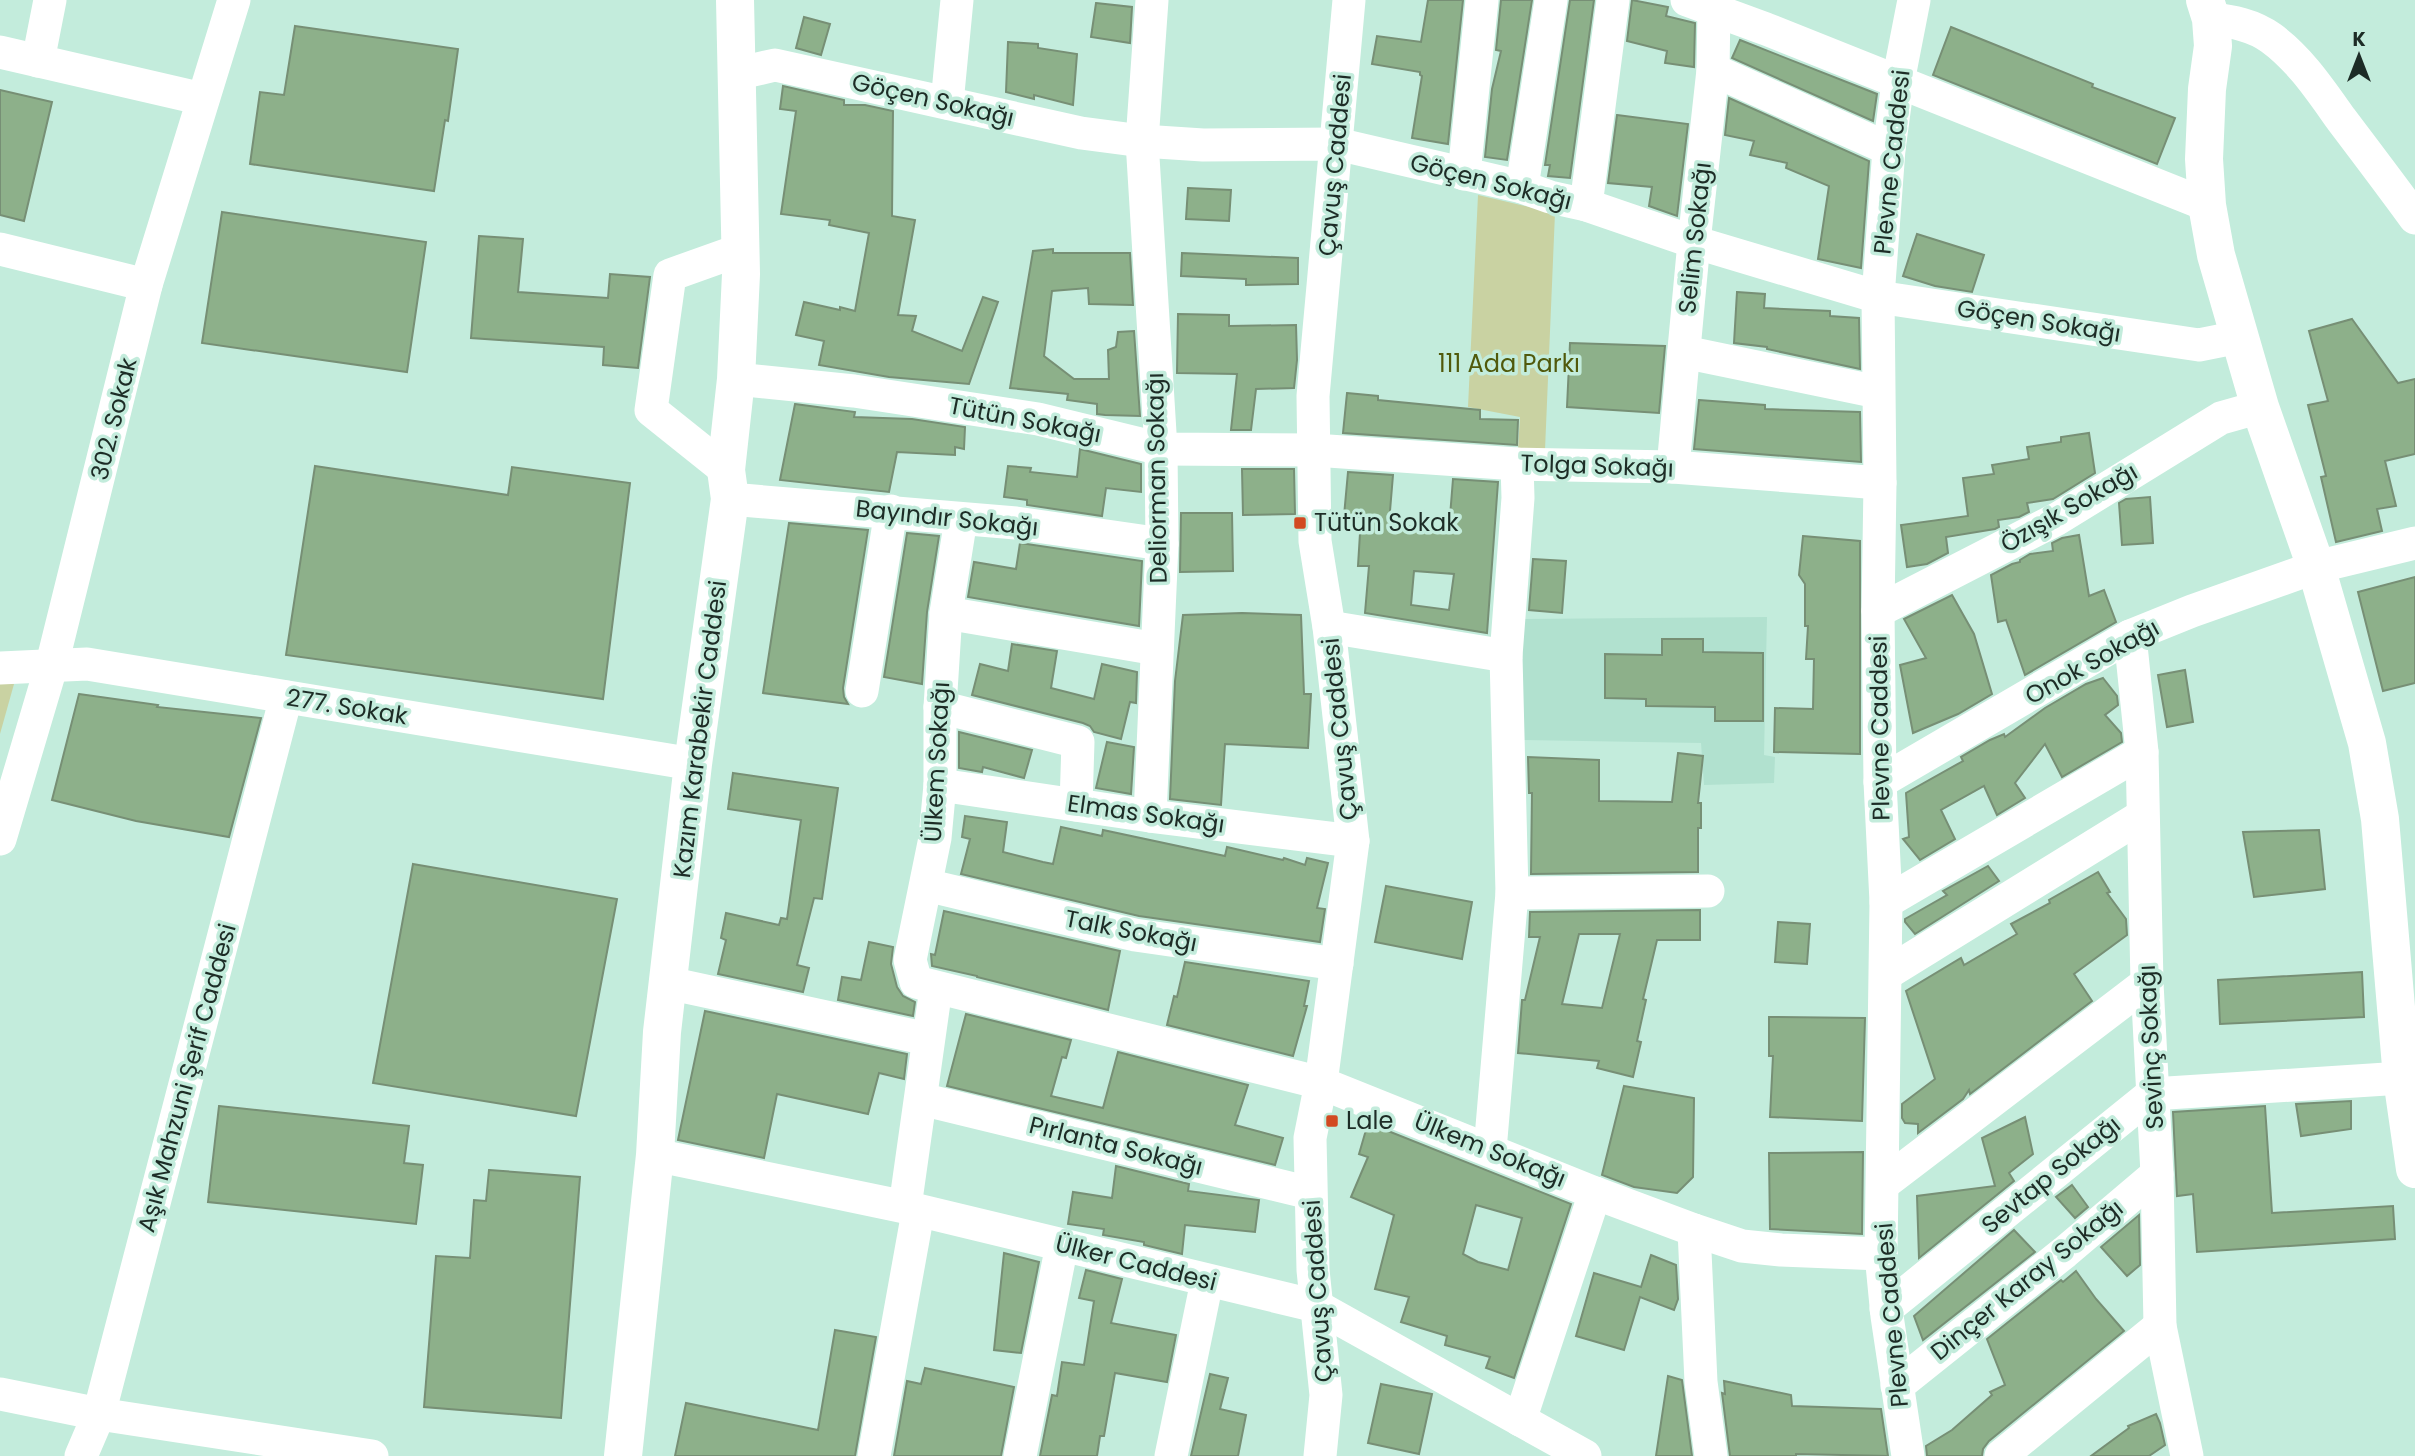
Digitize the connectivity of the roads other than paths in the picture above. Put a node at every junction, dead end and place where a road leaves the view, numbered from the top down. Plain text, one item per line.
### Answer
1 (50, 0) edge
2 (234, 0) edge
3 (735, 0) edge
4 (957, 0) edge
5 (1152, 0) edge
6 (1349, 0) edge
7 (1482, 0) edge
8 (1551, 0) edge
9 (1613, 0) edge
10 (1914, 0) edge
11 (1701, 4) edge
12 (2208, 9) edge
13 (0, 52) edge
14 (38, 61) junction
15 (1713, 70) junction
16 (736, 74) junction
17 (1898, 82) junction
18 (203, 99) junction
19 (947, 103) junction
20 (1142, 141) junction
21 (1337, 144) junction
22 (1889, 149) junction
23 (1464, 174) junction
24 (1522, 187) junction
25 (1586, 205) junction
26 (2207, 205) junction
27 (2415, 218) edge
28 (1694, 242) junction
29 (0, 249) edge
30 (740, 250) junction
31 (146, 285) junction
32 (1878, 297) junction
33 (2239, 337) junction
34 (1684, 352) junction
35 (736, 379) junction
36 (1878, 392) junction
37 (2260, 407) junction
38 (1161, 449) junction
39 (1314, 450) junction
40 (1517, 464) junction
41 (1673, 467) junction
42 (1881, 483) junction
43 (728, 484) junction
44 (891, 511) junction
45 (961, 519) junction
46 (2415, 543) edge
47 (1162, 544) junction
48 (2316, 567) junction
49 (1878, 611) junction
50 (946, 613) junction
51 (1329, 627) junction
52 (2130, 636) junction
53 (1157, 649) junction
54 (1506, 656) junction
55 (52, 664) junction
56 (0, 668) edge
57 (862, 691) dead end
58 (286, 697) junction
59 (940, 707) junction
60 (2141, 752) junction
61 (693, 764) junction
62 (1880, 782) junction
63 (940, 785) junction
64 (1076, 805) junction
65 (1150, 816) junction
66 (2142, 816) junction
67 (0, 839) edge
68 (1353, 841) junction
69 (926, 885) junction
70 (1708, 891) dead end
71 (1512, 893) junction
72 (1886, 902) junction
73 (1337, 964) junction
74 (1886, 974) junction
75 (668, 983) junction
76 (2147, 983) junction
77 (936, 988) junction
78 (928, 1039) junction
79 (1321, 1083) junction
80 (2407, 1092) edge
81 (2152, 1094) junction
82 (921, 1099) junction
83 (1490, 1150) junction
84 (655, 1155) junction
85 (2415, 1169) edge
86 (2157, 1174) junction
87 (1883, 1184) junction
88 (1310, 1193) junction
89 (1595, 1193) junction
90 (912, 1209) junction
91 (1694, 1230) junction
92 (1062, 1245) junction
93 (1881, 1254) junction
94 (1207, 1281) junction
95 (1316, 1306) junction
96 (1886, 1309) junction
97 (2160, 1326) junction
98 (1897, 1386) junction
99 (0, 1394) edge
100 (99, 1414) junction
101 (1520, 1420) junction
102 (1575, 1453) edge
103 (2186, 1455) edge
104 (80, 1456) edge
105 (372, 1456) edge
106 (623, 1456) edge
107 (874, 1456) edge
108 (1020, 1456) edge
109 (1171, 1456) edge
110 (1320, 1456) edge
111 (1711, 1456) edge
112 (1908, 1456) edge
113 (2001, 1456) edge

1 - 14 street
2 - 18 street, 302. Sokak
3 - 16 main road, Kazım Karabekir Caddesi
4 - 19 street
5 - 20 street, Deliorman Sokağı
6 - 21 street, Çavuş Caddesi
7 - 23 street
8 - 24 street
9 - 25 street
10 - 17 street, Plevne Caddesi
11 - 15 street, Selim Sokağı
11 - 17 street
12 - 26 main road
12 - 27 street
13 - 14 street
14 - 18 street
15 - 22 street
15 - 28 street, Selim Sokağı
16 - 19 street, Göçen Sokağı
16 - 30 main road, Kazım Karabekir Caddesi
17 - 22 street, Plevne Caddesi
17 - 26 street
18 - 31 street, 302. Sokak
19 - 20 street, Göçen Sokağı
20 - 21 street, Göçen Sokağı
20 - 38 street, Deliorman Sokağı
21 - 23 street, Göçen Sokağı
21 - 39 street, Çavuş Caddesi
22 - 32 street, Plevne Caddesi
23 - 24 street, Göçen Sokağı
24 - 25 street, Göçen Sokağı
25 - 28 street, Göçen Sokağı
26 - 33 main road
28 - 32 street, Göçen Sokağı
28 - 34 street, Selim Sokağı
29 - 31 street
30 - 35 main road, Kazım Karabekir Caddesi
30 - 43 street
31 - 55 street, 302. Sokak
32 - 33 street, Göçen Sokağı
32 - 36 street, Plevne Caddesi
33 - 37 main road
34 - 36 street
34 - 41 street, Selim Sokağı
35 - 38 street, Tütün Sokağı
35 - 43 main road, Kazım Karabekir Caddesi
36 - 42 street, Plevne Caddesi
37 - 48 main road
37 - 49 street, Özışık Sokağı
38 - 39 street, Tütün Sokağı
38 - 47 street, Deliorman Sokağı
39 - 40 street, Tolga Sokağı
39 - 51 street, Çavuş Caddesi
40 - 41 street, Tolga Sokağı
40 - 54 street
41 - 42 street, Tolga Sokağı
42 - 49 street, Plevne Caddesi
43 - 44 street, Bayındır Sokağı
43 - 61 main road, Kazım Karabekir Caddesi
44 - 45 street, Bayındır Sokağı
44 - 57 street
45 - 47 street, Bayındır Sokağı
45 - 50 street, Ülkem Sokağı
46 - 48 street, Onok Sokağı
47 - 53 street, Deliorman Sokağı
48 - 52 street, Onok Sokağı
48 - 80 main road
49 - 62 street, Plevne Caddesi
50 - 53 street
50 - 59 street, Ülkem Sokağı
51 - 54 street
51 - 68 street, Çavuş Caddesi
52 - 60 street, Sevinç Sokağı
52 - 62 street, Onok Sokağı
53 - 65 street, Deliorman Sokağı
54 - 71 street
55 - 56 street, 277. Sokak
55 - 58 street, 277. Sokak
55 - 67 street, 302. Sokak
58 - 61 street, 277. Sokak
58 - 100 street, Aşık Mahzuni Şerif Caddesi
59 - 63 street, Ülkem Sokağı
59 - 64 street
60 - 66 street, Sevinç Sokağı
60 - 72 street
61 - 75 main road, Kazım Karabekir Caddesi
62 - 72 street, Plevne Caddesi
63 - 64 street, Elmas Sokağı
63 - 69 street, Ülkem Sokağı
64 - 65 street, Elmas Sokağı
65 - 68 street, Elmas Sokağı
66 - 74 street
66 - 76 street, Sevinç Sokağı
68 - 73 street, Çavuş Caddesi
69 - 73 street, Talk Sokağı
69 - 77 street, Ülkem Sokağı
70 - 71 street
71 - 83 street
72 - 74 street, Plevne Caddesi
73 - 79 street, Çavuş Caddesi
74 - 87 street, Plevne Caddesi
75 - 78 street
75 - 84 main road, Kazım Karabekir Caddesi
76 - 81 street, Sevinç Sokağı
76 - 87 street
77 - 78 street
77 - 79 street, Ülkem Sokağı
78 - 82 street
79 - 83 street, Ülkem Sokağı
79 - 88 street, Çavuş Caddesi
80 - 81 street
80 - 85 main road
81 - 86 street, Sevinç Sokağı
81 - 96 street, Sevtap Sokağı
82 - 88 street, Pırlanta Sokağı
82 - 90 street
83 - 89 street, Ülkem Sokağı
84 - 90 street, Ülker Caddesi
84 - 106 main road, Kazım Karabekir Caddesi
86 - 97 street, Sevinç Sokağı
86 - 98 street, Dinçer Karay Sokağı
87 - 93 street, Plevne Caddesi
88 - 95 street, Çavuş Caddesi
89 - 91 street, Ülkem Sokağı
89 - 101 street
90 - 92 street, Ülker Caddesi
90 - 107 street
91 - 93 street, Ülkem Sokağı
91 - 111 street
92 - 94 street, Ülker Caddesi
92 - 108 street
93 - 96 street, Plevne Caddesi
94 - 95 street, Ülker Caddesi
94 - 109 street
95 - 101 street, Ülker Caddesi
95 - 110 street, Çavuş Caddesi
96 - 98 street, Plevne Caddesi
97 - 103 street, Sevinç Sokağı
97 - 113 street
98 - 112 street, Plevne Caddesi
99 - 100 street
100 - 104 street, Aşık Mahzuni Şerif Caddesi
100 - 105 street
101 - 102 street, Ülker Caddesi

